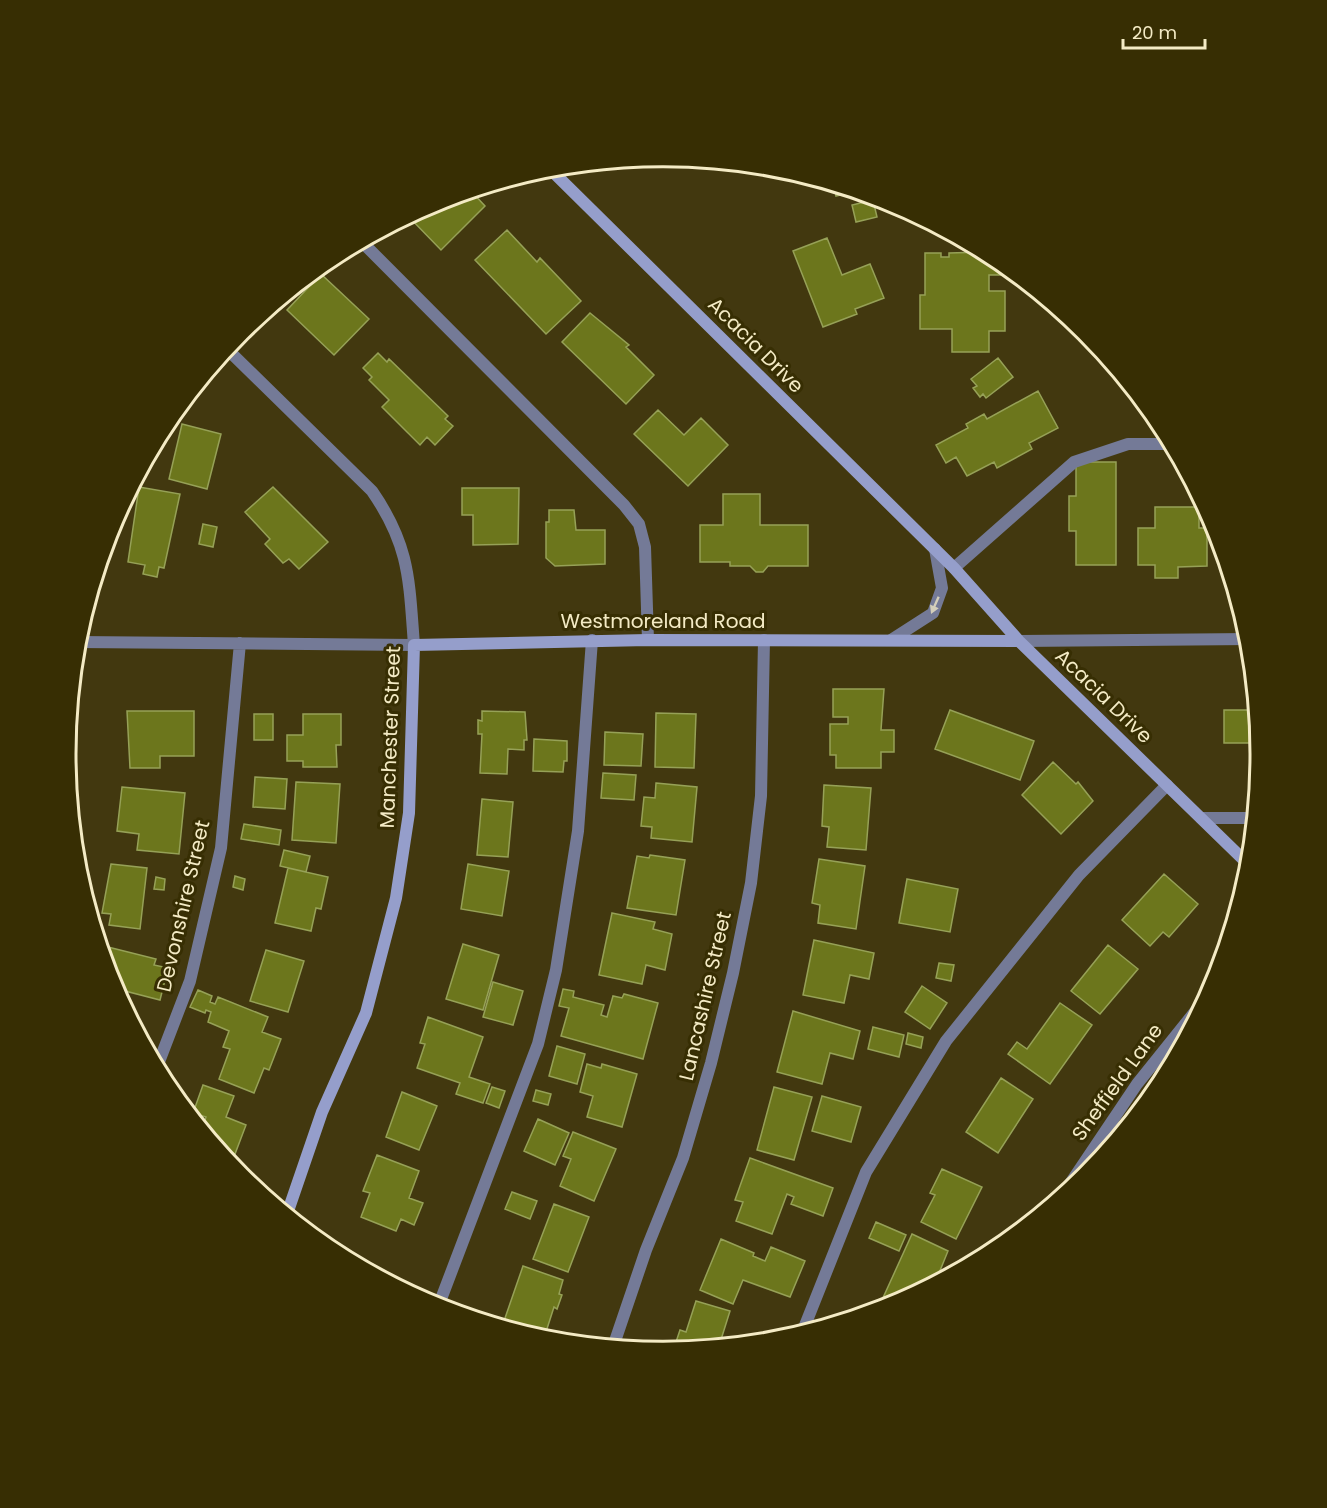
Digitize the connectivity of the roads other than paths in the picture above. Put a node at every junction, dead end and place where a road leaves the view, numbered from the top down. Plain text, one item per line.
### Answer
1 (558, 177) edge
2 (367, 248) edge
3 (233, 355) edge
4 (1162, 444) edge
5 (935, 549) junction
6 (954, 568) junction
7 (1239, 639) edge
8 (592, 640) junction
9 (648, 640) junction
10 (764, 640) junction
11 (891, 640) junction
12 (1019, 641) junction
13 (88, 642) edge
14 (240, 643) junction
15 (414, 645) junction
16 (1167, 785) junction
17 (1201, 818) junction
18 (1246, 818) edge
19 (1241, 857) edge
20 (1184, 1026) edge
21 (161, 1057) edge
22 (1082, 1166) edge
23 (290, 1206) edge
24 (442, 1297) edge
25 (806, 1323) edge
26 (617, 1339) edge

1 - 5 street, Acacia Drive
2 - 9 street
3 - 15 street, Manchester Street
4 - 6 street
5 - 6 street, Acacia Drive
5 -> 11 street
6 - 12 street, Acacia Drive
7 - 12 street, Westmoreland Road
8 - 9 street, Westmoreland Road
8 - 15 street, Westmoreland Road
8 - 24 street
9 - 10 street, Westmoreland Road
10 - 11 street, Westmoreland Road
10 - 26 street, Lancashire Street
11 - 12 street, Westmoreland Road
12 - 16 street, Acacia Drive
13 - 14 street, Westmoreland Road
14 - 15 street, Westmoreland Road
14 - 21 street, Devonshire Street
15 - 23 street, Manchester Street
16 - 17 street, Acacia Drive
16 - 25 street
17 - 18 street
17 - 19 street, Acacia Drive
20 - 22 street, Sheffield Lane

